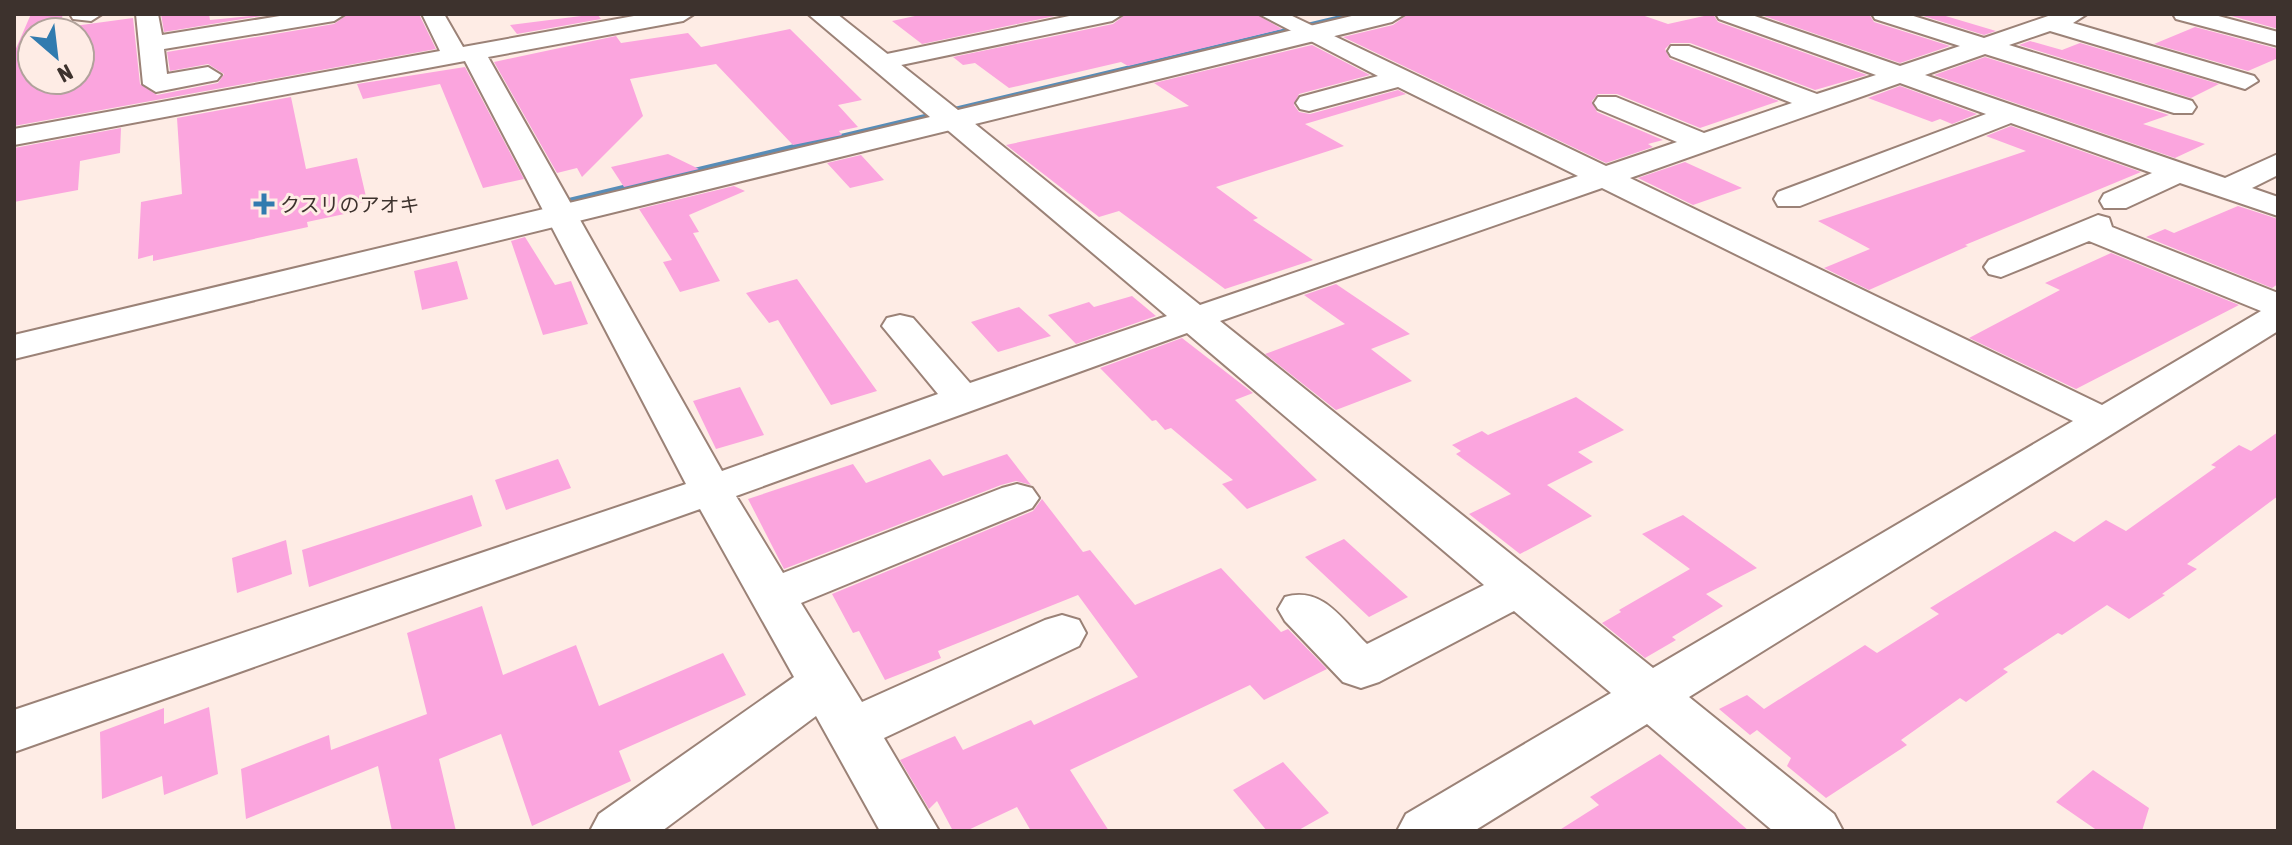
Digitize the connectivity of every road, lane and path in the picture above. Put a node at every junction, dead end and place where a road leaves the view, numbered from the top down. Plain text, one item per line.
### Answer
1 (81, 14) edge
2 (91, 14) edge
3 (147, 14) edge
4 (334, 14) edge
5 (683, 14) edge
6 (821, 14) edge
7 (1112, 14) edge
8 (1270, 14) edge
9 (1392, 14) edge
10 (1727, 14) edge
11 (1883, 14) edge
12 (2184, 14) edge
13 (2052, 18) edge
14 (1310, 34) junction
15 (451, 39) edge
16 (2278, 39) edge
17 (153, 44) junction
18 (1985, 46) junction
19 (337, 52) dead end
20 (882, 62) junction
21 (231, 71) dead end
22 (1902, 75) junction
23 (1401, 78) junction
24 (2245, 81) dead end
25 (1309, 103) dead end
26 (1607, 103) dead end
27 (1818, 104) junction
28 (2183, 107) dead end
29 (2012, 113) junction
30 (1783, 116) junction
31 (954, 121) junction
32 (14, 137) edge
33 (1703, 143) junction
34 (2278, 163) edge
35 (2179, 172) junction
36 (1604, 177) junction
37 (2227, 189) junction
38 (1789, 199) dead end
39 (2278, 207) edge
40 (559, 215) junction
41 (2101, 219) junction
42 (2001, 267) dead end
43 (2278, 305) edge
44 (2278, 316) edge
45 (1194, 319) junction
46 (900, 326) dead end
47 (14, 347) edge
48 (963, 398) junction
49 (2106, 422) junction
50 (711, 490) junction
51 (1017, 498) dead end
52 (1521, 587) junction
53 (775, 595) junction
54 (1302, 609) dead end
55 (1062, 633) dead end
56 (824, 682) junction
57 (1653, 696) junction
58 (852, 730) junction
59 (14, 731) edge
60 (619, 831) edge
61 (910, 831) edge
62 (1426, 831) edge
63 (1814, 831) edge

1 - 2 street
3 - 17 street
4 - 17 street
5 - 15 street
6 - 20 street
7 - 20 street
8 - 14 street
9 - 14 street
10 - 22 street
11 - 18 street
12 - 16 street
13 - 18 street
13 - 24 street
14 - 23 street
14 - 31 street
15 - 19 street
15 - 32 street
15 - 40 street
17 - 21 street
18 - 22 street
18 - 28 street
20 - 31 street
22 - 27 street
22 - 29 street
23 - 25 street
23 - 36 street
26 - 33 street
27 - 30 street
27 - 30 street
29 - 35 street
29 - 38 street
30 - 33 street
31 - 40 street
31 - 45 street
33 - 36 street
34 - 37 street
35 - 37 street
35 - 41 street
36 - 45 street
36 - 49 street
37 - 39 street
40 - 47 street
40 - 50 street
41 - 42 street
41 - 43 street
44 - 49 street
45 - 48 street
45 - 52 street
46 - 48 street
48 - 50 street
49 - 57 street
50 - 53 street
50 - 59 street
51 - 53 street
52 - 54 street
52 - 57 street
53 - 56 street
55 - 58 street
56 - 58 street
56 - 60 street
57 - 62 street
57 - 63 street
58 - 61 street

